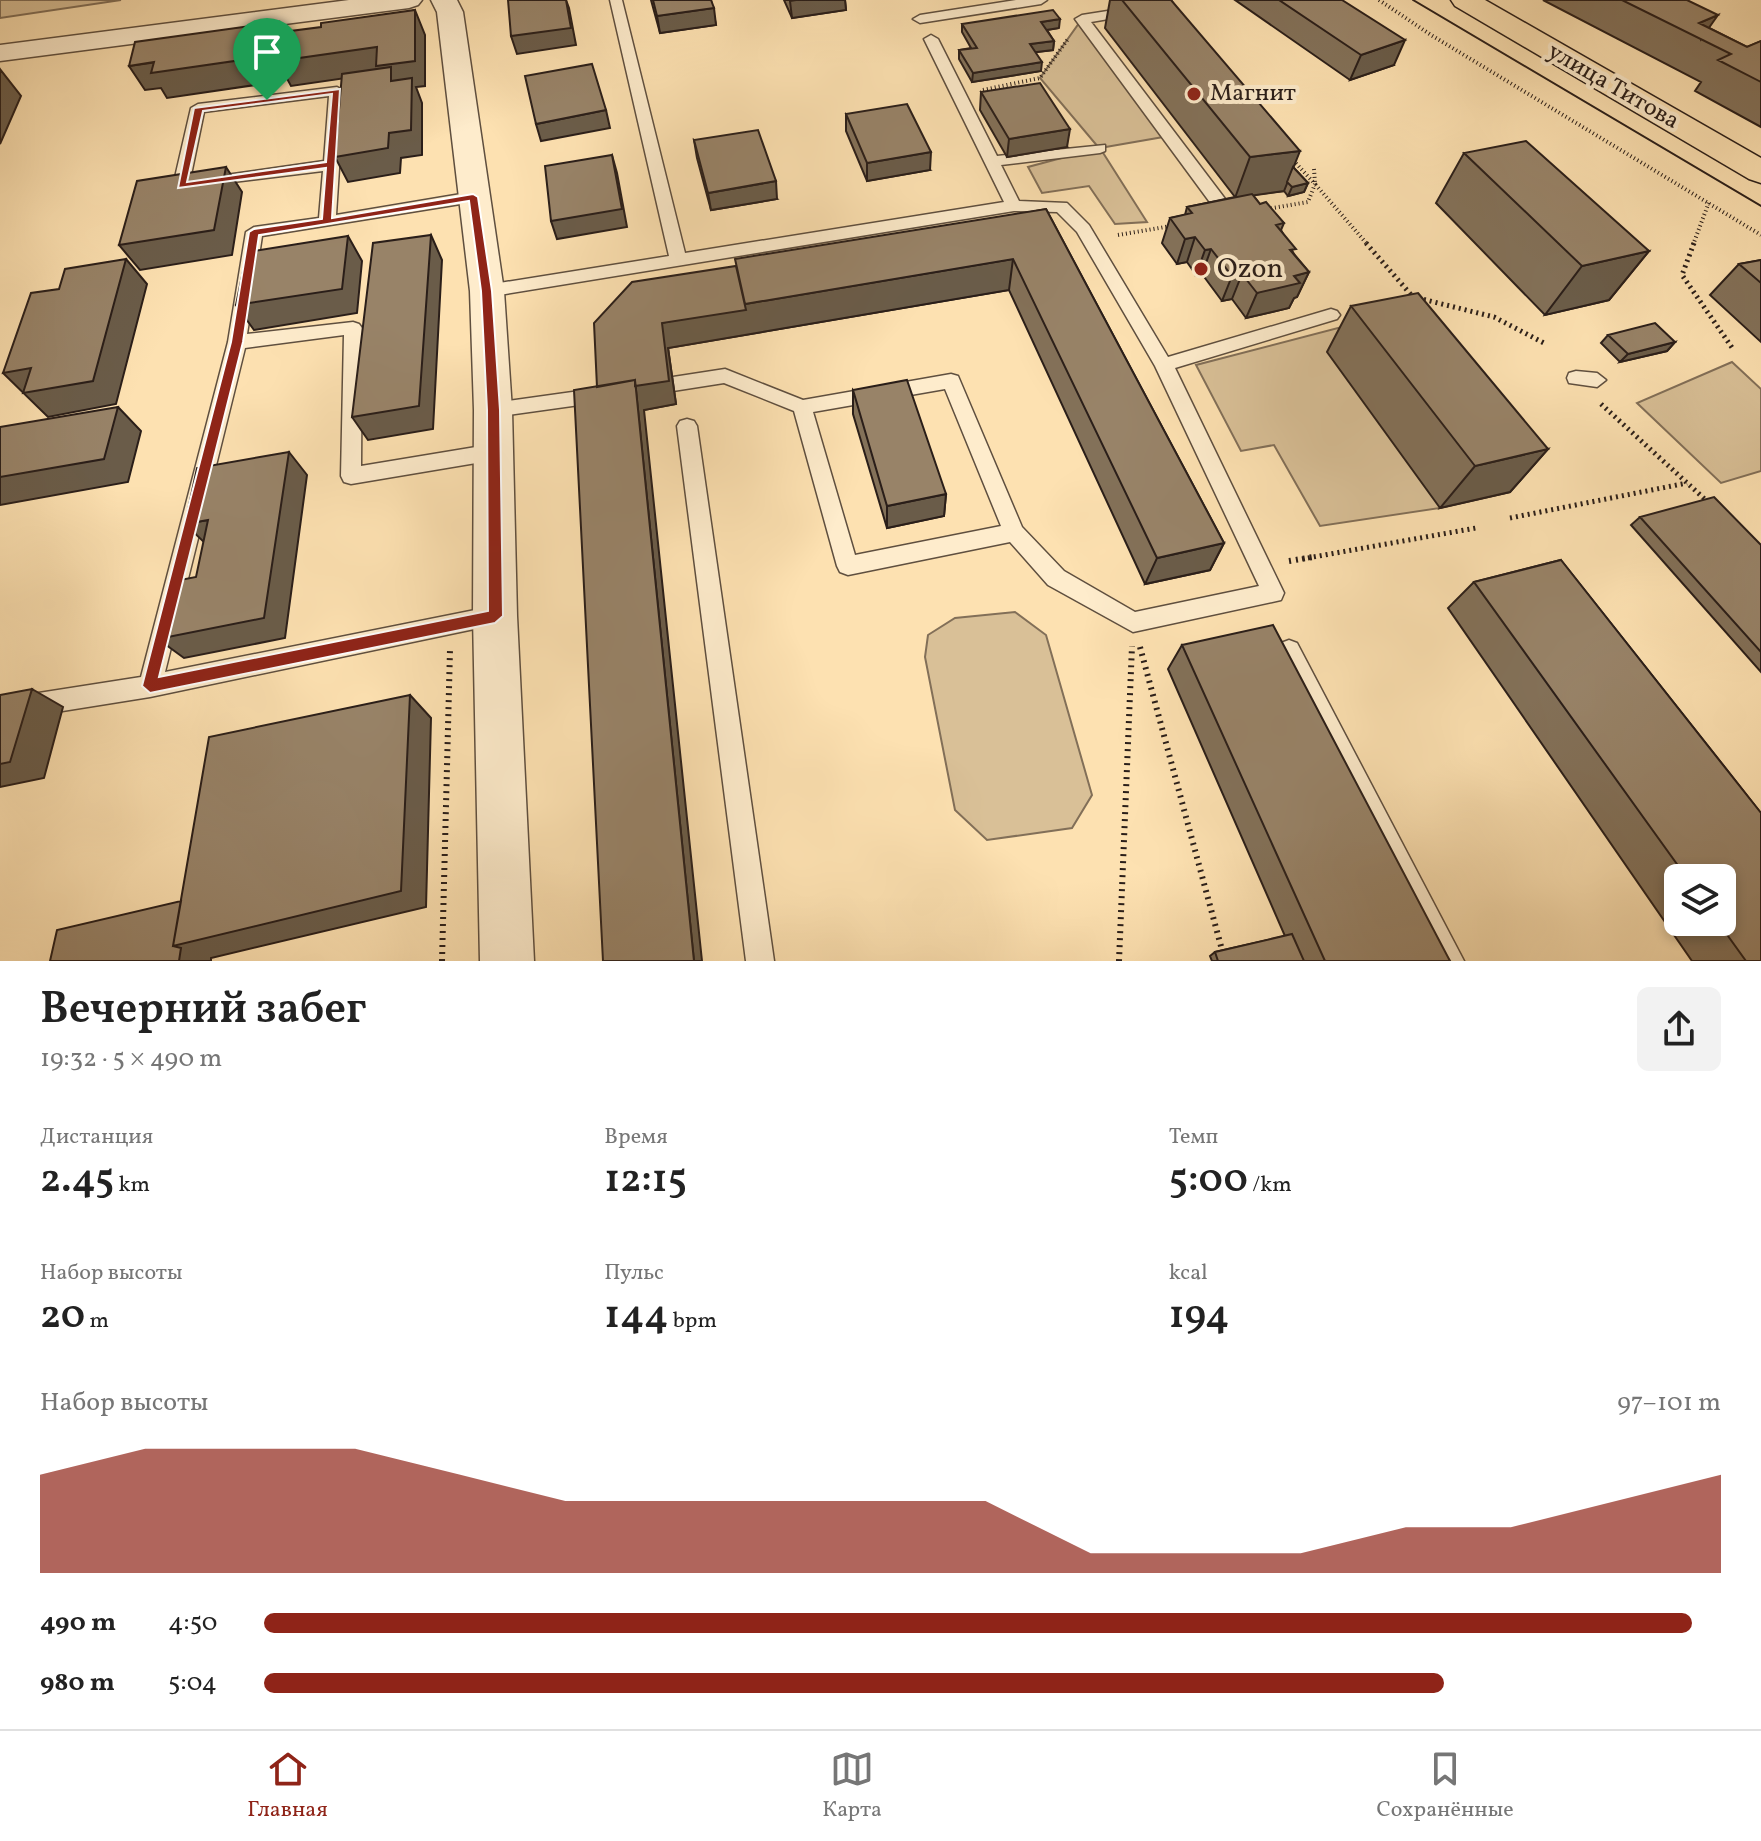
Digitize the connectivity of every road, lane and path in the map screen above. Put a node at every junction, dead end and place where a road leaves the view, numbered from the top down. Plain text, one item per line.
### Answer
1 (409, 0) edge
2 (444, 0) edge
3 (616, 0) edge
4 (1041, 0) edge
5 (1379, 0) edge
6 (1465, 0) edge
7 (1153, 7) edge
8 (1082, 19) junction
9 (0, 53) edge
10 (959, 95) junction
11 (1100, 148) dead end
12 (994, 161) junction
13 (331, 165) junction
14 (1314, 169) dead end
15 (1761, 172) edge
16 (473, 197) junction
17 (1709, 202) junction
18 (1014, 206) junction
19 (1229, 216) edge
20 (327, 222) junction
21 (1761, 235) edge
22 (678, 260) junction
23 (487, 291) junction
24 (1413, 297) junction
25 (1400, 300) edge
26 (1331, 315) dead end
27 (237, 342) junction
28 (1544, 343) dead end
29 (1733, 349) dead end
30 (1164, 365) junction
31 (1576, 378) dead end
32 (1597, 380) dead end
33 (673, 384) dead end
34 (605, 394) edge
35 (1601, 404) dead end
36 (802, 407) junction
37 (493, 410) junction
38 (687, 426) dead end
39 (494, 452) junction
40 (1687, 483) junction
41 (1719, 512) edge
42 (1510, 518) dead end
43 (1476, 528) dead end
44 (1014, 532) junction
45 (1261, 566) junction
46 (495, 616) junction
47 (1133, 622) junction
48 (1289, 650) edge
49 (150, 686) junction
50 (0, 710) edge
51 (507, 961) edge
52 (760, 961) edge
53 (1119, 961) edge
54 (1225, 961) edge
55 (1450, 961) edge

1 - 9 street
2 - 16 street
3 - 22 lane
4 - 10 lane
5 - 17 path
6 - 15 main road, улица Титова
7 - 8 lane
8 - 10 path
8 - 19 lane
10 - 12 lane
11 - 12 lane
12 - 18 lane
13 - 13 lane
13 - 20 lane
14 - 24 path
16 - 20 lane
16 - 23 street
17 - 21 path
17 - 29 path
18 - 22 lane
18 - 30 lane
20 - 27 lane
22 - 23 lane
23 - 37 street
24 - 25 path
24 - 28 path
26 - 30 lane
27 - 39 lane
27 - 49 lane
30 - 45 lane
31 - 32 lane
33 - 36 lane
34 - 37 lane
35 - 40 path
36 - 44 lane
36 - 44 lane
37 - 39 street
38 - 52 lane
39 - 46 street
40 - 41 path
40 - 42 path
43 - 45 path
44 - 47 lane
45 - 47 lane
46 - 49 lane
46 - 51 street
47 - 53 path
47 - 54 path
48 - 55 lane
49 - 50 lane

